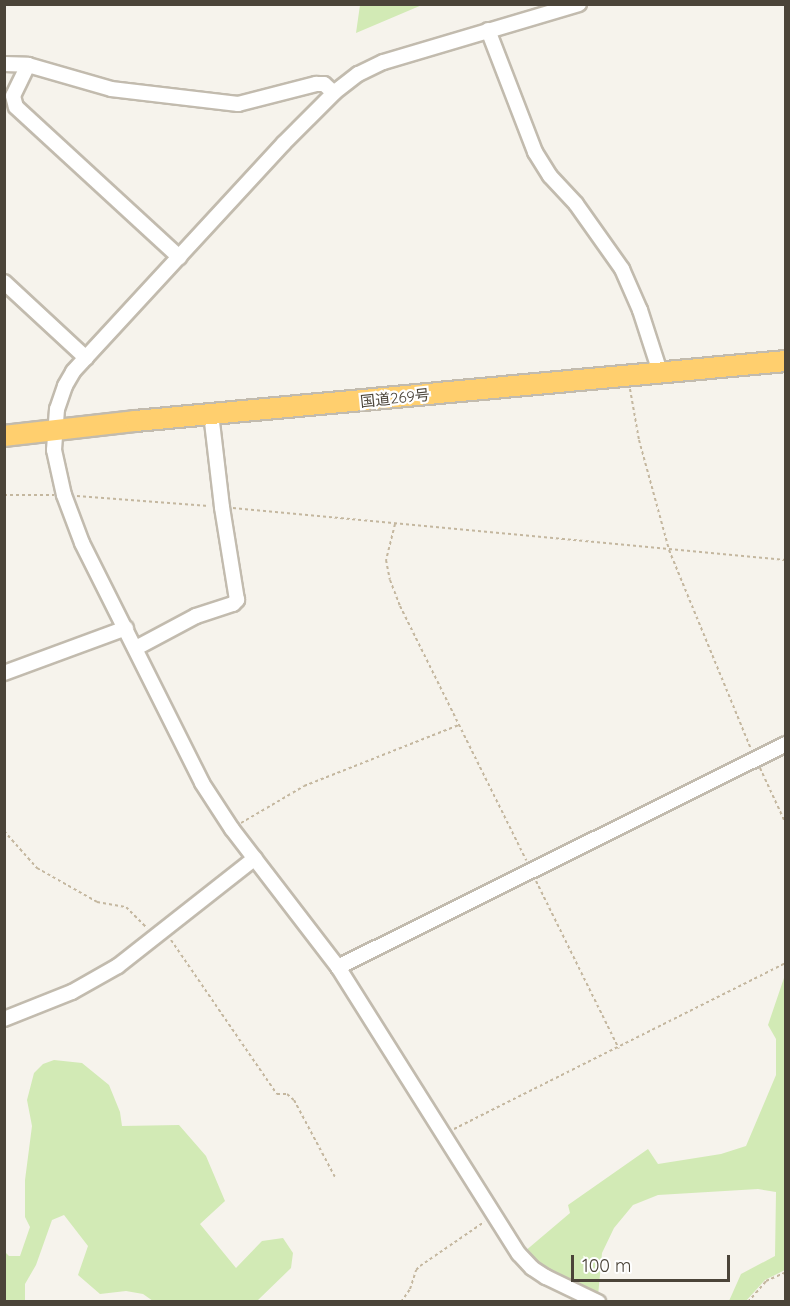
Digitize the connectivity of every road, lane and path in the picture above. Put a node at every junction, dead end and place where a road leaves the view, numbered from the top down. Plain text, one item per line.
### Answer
1 (579, 4) edge
2 (488, 30) junction
3 (4, 64) edge
4 (28, 65) junction
5 (334, 93) junction
6 (179, 257) junction
7 (4, 282) edge
8 (86, 358) junction
9 (786, 361) edge
10 (660, 372) junction
11 (627, 375) junction
12 (211, 413) junction
13 (54, 430) junction
14 (4, 436) edge
15 (4, 495) edge
16 (64, 495) junction
17 (222, 507) junction
18 (395, 524) junction
19 (669, 550) junction
20 (786, 560) edge
21 (126, 628) junction
22 (136, 648) junction
23 (4, 673) edge
24 (459, 725) junction
25 (786, 744) edge
26 (756, 760) junction
27 (786, 824) edge
28 (232, 829) junction
29 (4, 831) edge
30 (255, 858) junction
31 (531, 871) junction
32 (160, 933) junction
33 (786, 963) edge
34 (338, 967) junction
35 (4, 1019) edge
36 (619, 1049) junction
37 (443, 1135) junction
38 (335, 1177) dead end
39 (494, 1215) junction
40 (786, 1272) edge
41 (401, 1302) edge
42 (598, 1302) edge
43 (748, 1302) edge

1 - 2 street
2 - 5 street
2 - 10 street
3 - 4 street
4 - 5 street
4 - 6 street
5 - 6 street
6 - 8 street
7 - 8 street
8 - 13 street
9 - 10 highway, 国道269号
10 - 11 highway, 国道269号
11 - 12 highway, 国道269号
11 - 19 path
12 - 13 highway, 国道269号
12 - 17 street
13 - 14 highway, 国道269号
13 - 16 street
15 - 16 path
16 - 17 path
16 - 21 street
17 - 18 path
17 - 22 street
18 - 19 path
18 - 24 path
19 - 20 path
19 - 26 path
21 - 22 street
21 - 23 street
22 - 28 street
24 - 28 path
24 - 31 path
25 - 26 street
26 - 27 path
26 - 31 street
28 - 30 street
29 - 32 path
30 - 32 street
30 - 34 street
31 - 34 street
31 - 36 path
32 - 35 street
32 - 38 path
33 - 36 path
34 - 37 street
36 - 37 path
37 - 39 street
39 - 41 path
39 - 42 street
40 - 43 path

